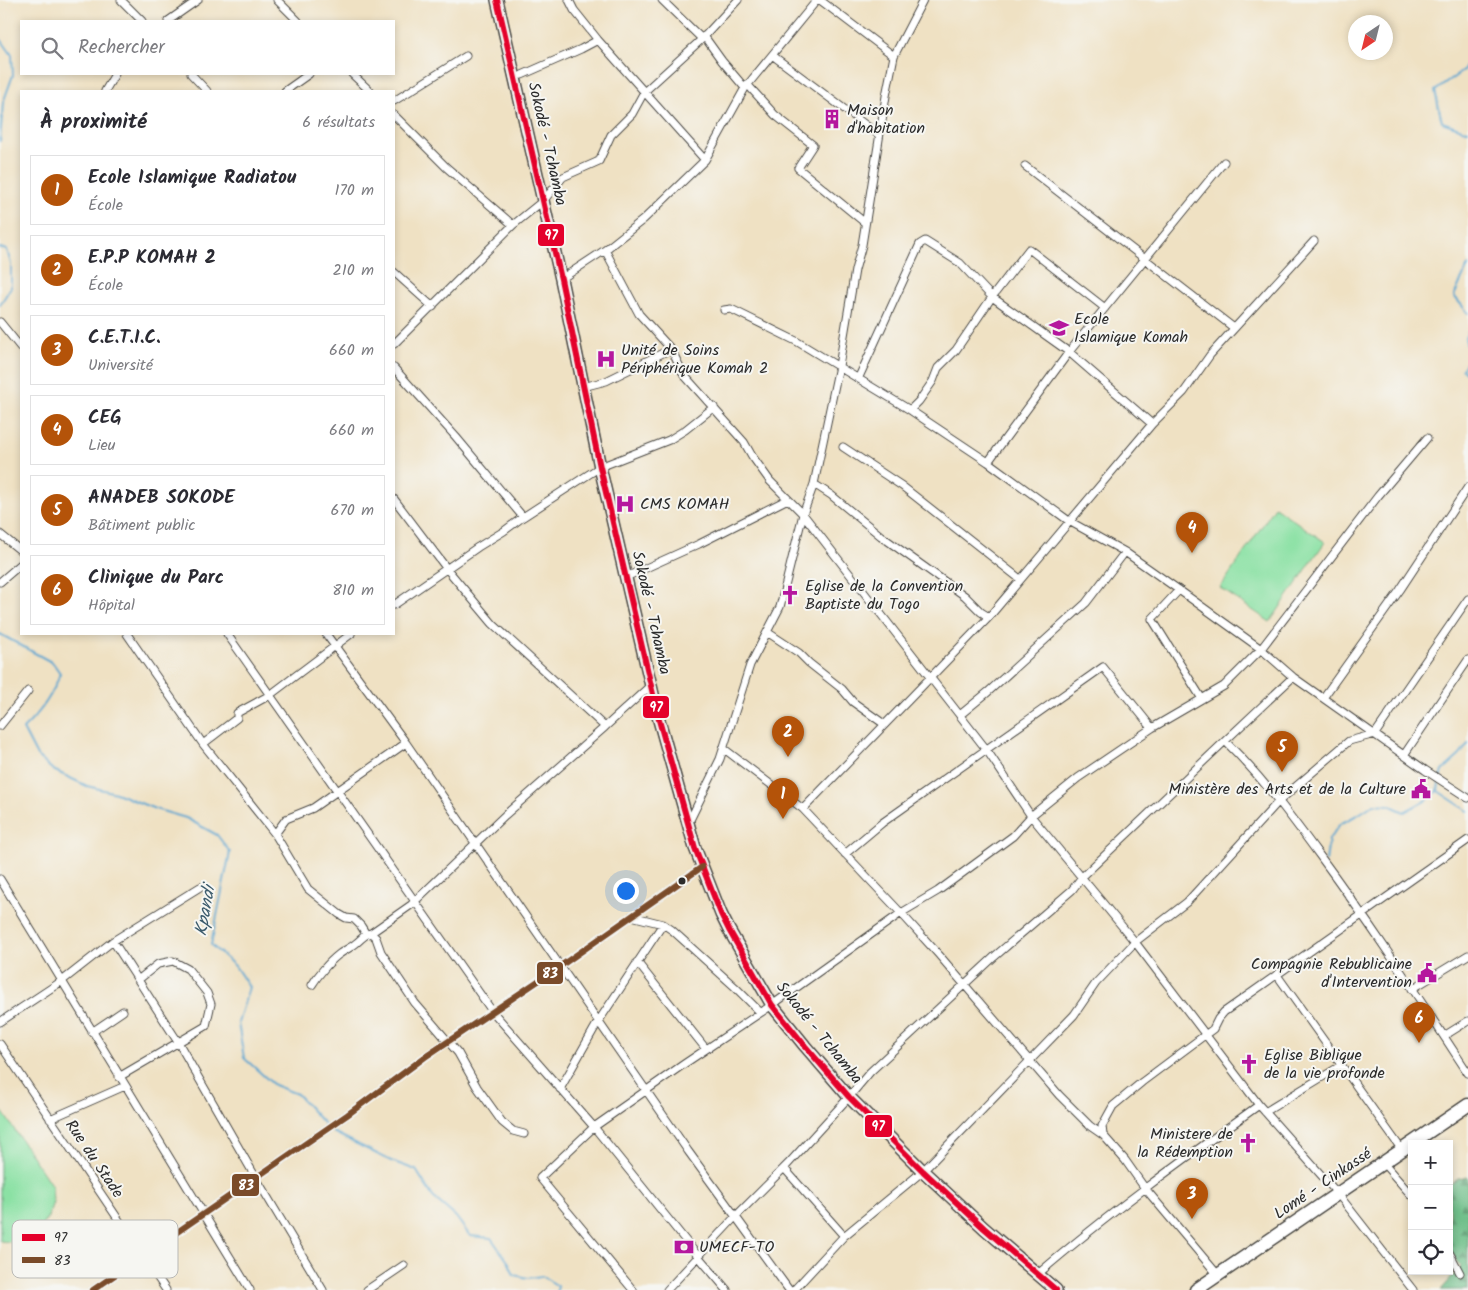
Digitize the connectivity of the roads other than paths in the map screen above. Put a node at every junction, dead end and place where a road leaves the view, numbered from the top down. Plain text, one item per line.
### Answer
1 (121, 0) edge
2 (198, 0) edge
3 (276, 0) edge
4 (497, 0) edge
5 (568, 0) edge
6 (662, 0) edge
7 (738, 0) edge
8 (819, 0) edge
9 (923, 0) edge
10 (141, 20) edge
11 (169, 20) edge
12 (297, 20) edge
13 (703, 37) junction
14 (598, 40) junction
15 (772, 54) junction
16 (466, 56) dead end
17 (894, 56) junction
18 (115, 75) edge
19 (192, 75) edge
20 (308, 75) edge
21 (353, 75) edge
22 (522, 75) dead end
23 (746, 86) junction
24 (106, 90) edge
25 (206, 90) edge
26 (285, 90) edge
27 (369, 90) edge
28 (644, 92) junction
29 (395, 100) edge
30 (395, 116) edge
31 (879, 136) junction
32 (705, 160) junction
33 (1224, 162) dead end
34 (1025, 166) dead end
35 (544, 200) junction
36 (864, 222) junction
37 (513, 225) junction
38 (1314, 241) dead end
39 (605, 250) junction
40 (1144, 260) junction
41 (395, 273) edge
42 (561, 280) junction
43 (992, 297) junction
44 (433, 307) junction
45 (1104, 308) junction
46 (724, 310) dead end
47 (0, 322) edge
48 (1234, 328) junction
49 (395, 343) edge
50 (20, 347) edge
51 (671, 349) junction
52 (1068, 352) junction
53 (839, 366) junction
54 (395, 369) edge
55 (859, 378) junction
56 (583, 387) junction
57 (714, 407) junction
58 (910, 410) junction
59 (1152, 424) junction
60 (1427, 438) dead end
61 (843, 448) dead end
62 (988, 462) junction
63 (600, 467) junction
64 (814, 484) junction
65 (1468, 487) edge
66 (395, 499) edge
67 (788, 499) junction
68 (803, 514) junction
69 (523, 517) junction
70 (1069, 521) junction
71 (0, 534) edge
72 (20, 549) edge
73 (1125, 552) junction
74 (20, 565) edge
75 (447, 569) junction
76 (626, 577) junction
77 (1020, 579) junction
78 (0, 582) edge
79 (1179, 590) junction
80 (1468, 599) edge
81 (395, 604) edge
82 (989, 617) junction
83 (767, 632) junction
84 (128, 635) edge
85 (228, 635) edge
86 (327, 635) edge
87 (349, 635) edge
88 (334, 645) junction
89 (1261, 649) junction
90 (1468, 660) edge
91 (931, 677) junction
92 (1293, 677) junction
93 (651, 685) junction
94 (28, 691) dead end
95 (270, 695) junction
96 (1323, 698) junction
97 (1202, 699) junction
98 (960, 715) junction
99 (884, 724) junction
100 (0, 726) edge
101 (605, 726) junction
102 (1152, 728) junction
103 (1374, 734) junction
104 (1225, 741) junction
105 (406, 743) junction
106 (203, 744) junction
107 (723, 748) junction
108 (986, 749) junction
109 (1404, 755) junction
110 (338, 792) junction
111 (1468, 798) edge
112 (1279, 801) junction
113 (803, 809) junction
114 (1031, 816) junction
115 (688, 824) junction
116 (275, 834) junction
117 (1468, 840) edge
118 (475, 844) junction
119 (846, 854) junction
120 (702, 867) junction
121 (1082, 877) junction
122 (0, 879) edge
123 (200, 887) dead end
124 (414, 900) junction
125 (900, 913) junction
126 (1363, 914) junction
127 (631, 916) junction
128 (663, 924) junction
129 (369, 933) junction
130 (113, 940) junction
131 (1135, 942) junction
132 (1467, 959) edge
133 (637, 962) junction
134 (560, 967) junction
135 (1277, 975) junction
136 (138, 980) junction
137 (62, 981) junction
138 (964, 984) junction
139 (312, 985) dead end
140 (1412, 989) junction
141 (772, 1005) junction
142 (123, 1011) dead end
143 (492, 1011) junction
144 (760, 1012) junction
145 (1468, 1021) edge
146 (0, 1022) edge
147 (598, 1022) junction
148 (92, 1032) junction
149 (1206, 1034) junction
150 (1444, 1036) junction
151 (178, 1042) junction
152 (447, 1042) junction
153 (0, 1044) edge
154 (706, 1049) junction
155 (1031, 1060) junction
156 (1342, 1065) junction
157 (1468, 1073) edge
158 (119, 1077) junction
159 (125, 1086) junction
160 (560, 1089) junction
161 (647, 1090) junction
162 (849, 1097) junction
163 (1468, 1104) edge
164 (1259, 1105) junction
165 (1265, 1112) junction
166 (50, 1119) junction
167 (594, 1127) junction
168 (524, 1134) dead end
169 (1103, 1135) junction
170 (1402, 1150) junction
171 (1383, 1162) junction
172 (784, 1168) junction
173 (923, 1171) junction
174 (256, 1178) junction
175 (1144, 1187) junction
176 (1408, 1191) edge
177 (1338, 1194) junction
178 (202, 1214) junction
179 (736, 1216) junction
180 (118, 1220) edge
181 (984, 1228) junction
182 (178, 1230) edge
183 (844, 1236) junction
184 (698, 1256) junction
185 (1453, 1260) edge
186 (404, 1264) dead end
187 (1460, 1273) dead end
188 (1038, 1274) junction
189 (1218, 1275) junction
190 (110, 1278) edge
191 (158, 1278) edge
192 (1199, 1289) edge
193 (93, 1290) edge
194 (166, 1290) edge
195 (250, 1290) edge
196 (323, 1290) edge
197 (367, 1290) edge
198 (633, 1290) edge
199 (666, 1290) edge
200 (727, 1290) edge
201 (789, 1290) edge
202 (794, 1290) edge
203 (1045, 1290) edge
204 (1056, 1290) edge
205 (1413, 1290) edge

1 - 10 street
2 - 11 street
3 - 12 street
4 - 35 main road, Sokodé - Tchamba
5 - 14 street
6 - 13 street
7 - 13 street
8 - 15 street
8 - 17 street
9 - 17 street
13 - 23 street
13 - 28 street
14 - 22 street
14 - 28 street
15 - 23 street
15 - 31 street
16 - 29 street
17 - 31 street
18 - 24 street
19 - 25 street
20 - 26 street
21 - 27 street
23 - 32 street
23 - 36 street
28 - 32 street
28 - 35 street
30 - 37 street
31 - 36 street
32 - 39 street
33 - 40 street
34 - 40 street
35 - 37 street
35 - 42 main road, Sokodé - Tchamba
36 - 53 street
37 - 44 street
38 - 48 street
39 - 42 street
39 - 51 street
40 - 45 street
40 - 48 street
41 - 44 street
42 - 56 main road, Sokodé - Tchamba
43 - 45 street
43 - 52 street
43 - 55 street
43 - 58 street
44 - 49 street
45 - 52 street
46 - 53 street
47 - 50 street
48 - 59 street
51 - 56 street
51 - 57 street
52 - 59 street
52 - 62 street
53 - 55 street
53 - 64 street
54 - 69 street
55 - 58 street
56 - 63 main road, Sokodé - Tchamba
57 - 63 street
57 - 67 street
58 - 62 street
59 - 70 street
60 - 89 street
61 - 77 street
62 - 70 street
63 - 69 street
63 - 76 main road, Sokodé - Tchamba
64 - 68 street
64 - 82 street
65 - 96 street
66 - 75 street
67 - 68 street
67 - 76 street
68 - 83 street
68 - 91 street
69 - 75 street
70 - 73 street
70 - 77 street
71 - 72 street
73 - 79 street
73 - 98 street
74 - 78 street
75 - 81 street
75 - 101 street
76 - 93 main road, Sokodé - Tchamba
77 - 82 street
79 - 89 street
79 - 97 street
80 - 103 street
82 - 91 street
83 - 99 street
83 - 107 street
84 - 106 street
85 - 95 street
86 - 88 street
87 - 88 street
88 - 95 street
88 - 105 street
89 - 92 street
89 - 97 street
90 - 109 street
91 - 98 street
91 - 99 street
92 - 96 street
92 - 104 street
93 - 101 street
93 - 115 main road, Sokodé - Tchamba
94 - 100 street
95 - 106 street
95 - 110 street
96 - 103 street
97 - 102 street
98 - 108 street
99 - 113 street
101 - 118 street
102 - 108 street
102 - 114 street
103 - 109 street
103 - 112 street
104 - 112 street
104 - 121 street
105 - 110 street
105 - 118 street
106 - 116 street
107 - 113 street
107 - 115 street
108 - 114 street
108 - 119 street
109 - 111 street
110 - 116 street
110 - 124 street
112 - 126 street
112 - 131 street
113 - 119 street
114 - 121 street
114 - 125 street
115 - 120 main road, Sokodé - Tchamba
116 - 129 street
117 - 126 street
118 - 124 street
118 - 134 street
119 - 125 street
120 - 127 street
120 - 141 main road, Sokodé - Tchamba
121 - 131 street
121 - 138 street
122 - 137 street
123 - 130 street
124 - 129 street
124 - 143 street
125 - 138 street
125 - 141 street
126 - 135 street
126 - 140 street
127 - 128 street
127 - 134 street
128 - 133 street
128 - 144 street
129 - 139 street
129 - 152 street
130 - 136 street
130 - 137 street
131 - 149 street
131 - 155 street
132 - 140 street
133 - 147 street
133 - 154 street
134 - 143 street
134 - 147 street
135 - 149 street
135 - 156 street
136 - 151 street
136 - 151 street
137 - 146 street
137 - 148 street
138 - 155 street
138 - 162 street
140 - 150 street
141 - 144 street
141 - 162 main road, Sokodé - Tchamba
142 - 148 street
143 - 152 street
143 - 160 street
144 - 154 street
145 - 150 street
147 - 160 street
147 - 161 street
148 - 158 street
149 - 164 street
149 - 169 street
150 - 157 street
151 - 158 street
151 - 174 street
152 - 168 street
152 - 174 street
153 - 166 street, Rue du Stade
154 - 161 street
155 - 169 street
155 - 173 street
156 - 165 street
156 - 170 street
158 - 159 street
159 - 166 street
159 - 178 street
160 - 167 street
161 - 167 street
161 - 179 street
162 - 172 street
162 - 173 main road, Sokodé - Tchamba
163 - 170 highway, Lomé - Cinkassé
164 - 165 street
164 - 175 street
165 - 177 street
166 - 180 street, Rue du Stade
167 - 184 street
167 - 198 street
169 - 175 street
170 - 171 highway, Lomé - Cinkassé
171 - 176 street
171 - 177 highway, Lomé - Cinkassé
172 - 179 street
172 - 183 street
173 - 181 main road, Sokodé - Tchamba
173 - 183 street
174 - 178 street
174 - 196 street
175 - 188 street
175 - 189 street
177 - 189 highway, Lomé - Cinkassé
177 - 205 street
178 - 182 street
178 - 195 street
179 - 184 street
179 - 201 street
181 - 188 main road, Sokodé - Tchamba
181 - 203 main road, Sokodé - Tchamba
183 - 202 street
184 - 199 street
184 - 200 street
185 - 187 street
186 - 197 street
188 - 204 main road, Sokodé - Tchamba
189 - 192 highway, Lomé - Cinkassé
190 - 193 street
191 - 194 street, Rue du Stade

